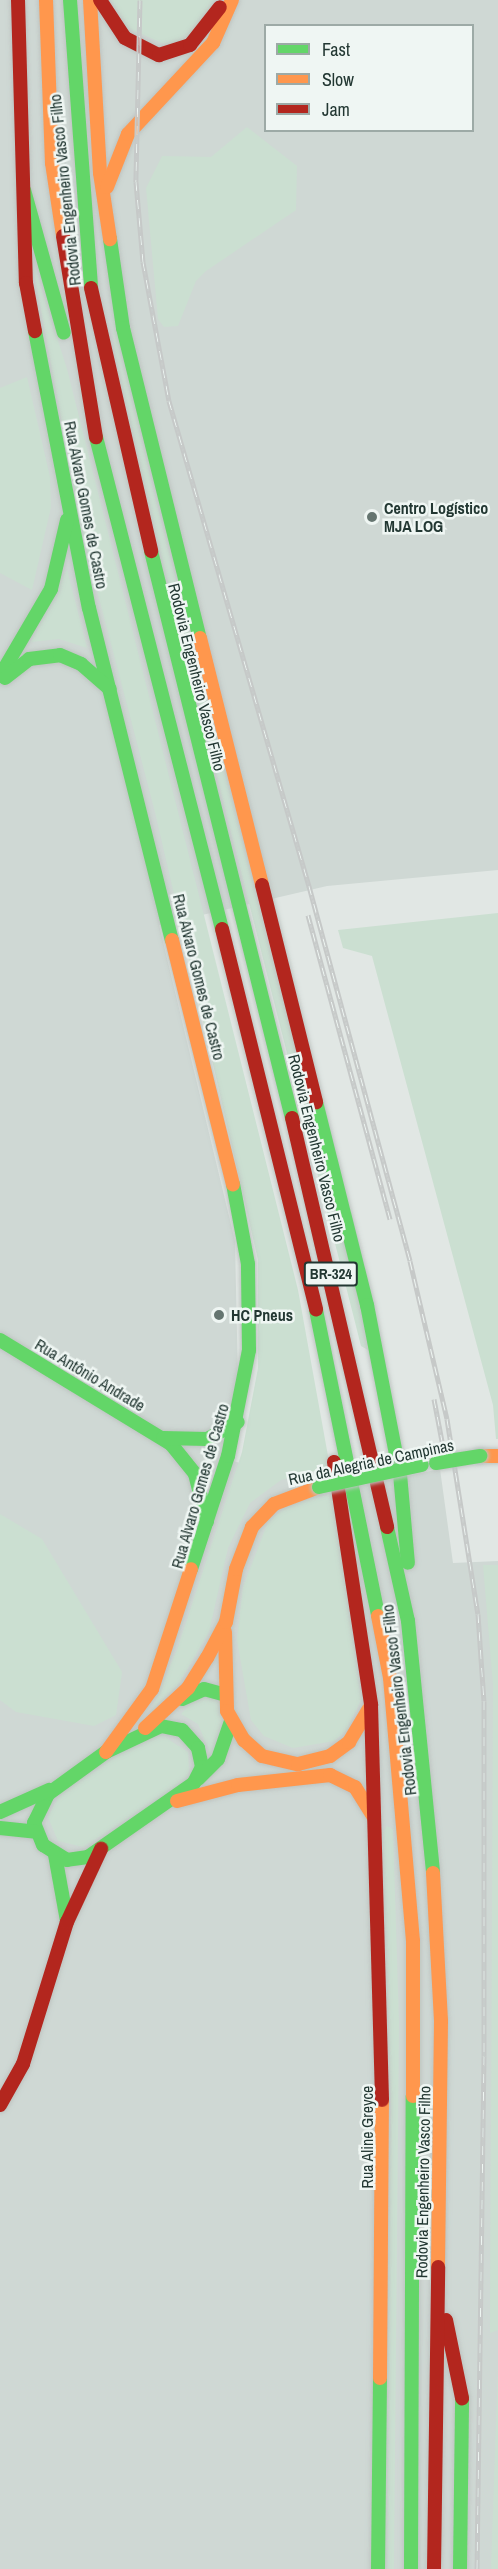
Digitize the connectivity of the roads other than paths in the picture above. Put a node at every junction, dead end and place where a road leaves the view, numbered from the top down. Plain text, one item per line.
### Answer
1 (18, 0) edge
2 (46, 0) edge
3 (70, 0) edge
4 (90, 0) edge
5 (100, 0) edge
6 (221, 0) edge
7 (232, 0) edge
8 (24, 190) junction
9 (109, 238) junction
10 (88, 404) junction
11 (69, 510) junction
12 (0, 676) edge
13 (0, 683) edge
14 (111, 689) junction
15 (309, 1273) junction
16 (0, 1340) edge
17 (238, 1422) junction
18 (162, 1438) junction
19 (498, 1456) edge
20 (207, 1522) junction
21 (408, 1621) junction
22 (226, 1622) junction
23 (223, 1694) junction
24 (173, 1704) junction
25 (371, 1705) junction
26 (231, 1721) junction
27 (140, 1733) junction
28 (106, 1752) junction
29 (194, 1783) junction
30 (61, 1784) junction
31 (170, 1803) junction
32 (0, 1812) edge
33 (377, 1822) junction
34 (0, 1828) edge
35 (36, 1832) junction
36 (101, 1849) junction
37 (55, 1855) junction
38 (67, 1922) junction
39 (0, 2105) edge
40 (439, 2266) junction
41 (378, 2569) edge
42 (411, 2569) edge
43 (434, 2569) edge
44 (460, 2569) edge

1 - 8 main road
2 - 10 main road, Rodovia Engenheiro Vasco Filho / BR-324
3 - 21 main road, Rodovia Engenheiro Vasco Filho / BR-324
4 - 9 main road
5 - 6 main road
7 - 9 main road
8 - 10 main road
8 - 11 main road, Rua Alvaro Gomes de Castro
9 - 21 main road
10 - 15 main road, Rodovia Engenheiro Vasco Filho / BR-324
11 - 12 main road
11 - 14 main road, Rua Alvaro Gomes de Castro
13 - 14 main road
14 - 17 main road, Rua Alvaro Gomes de Castro
15 - 25 main road, Rua Aline Greyce
15 - 42 main road, Rodovia Engenheiro Vasco Filho / BR-324
16 - 18 main road, Rua Antônio Andrade
17 - 18 main road, Rua Antônio Andrade
17 - 20 main road, Rua Alvaro Gomes de Castro
18 - 20 main road, Rua Antônio Andrade
19 - 22 main road, Rua da Alegria de Campinas, bridge
20 - 28 main road, Rua Alvaro Gomes de Castro
21 - 40 main road, Rodovia Engenheiro Vasco Filho / BR-324
22 - 23 main road
22 - 24 main road, Rua da Alegria de Campinas
23 - 24 main road
23 - 26 main road
24 - 27 main road, Rua da Alegria de Campinas
25 - 26 main road
25 - 33 main road, Rua Aline Greyce
26 - 29 main road
27 - 28 main road
27 - 29 main road
28 - 30 main road
29 - 31 main road
30 - 32 main road
30 - 35 main road
31 - 33 main road
31 - 36 main road
33 - 41 main road, Rua Aline Greyce
34 - 35 main road
35 - 37 main road
36 - 37 main road
36 - 38 main road
37 - 38 main road
38 - 39 main road
40 - 43 main road, Rodovia Engenheiro Vasco Filho / BR-324
40 - 44 main road

